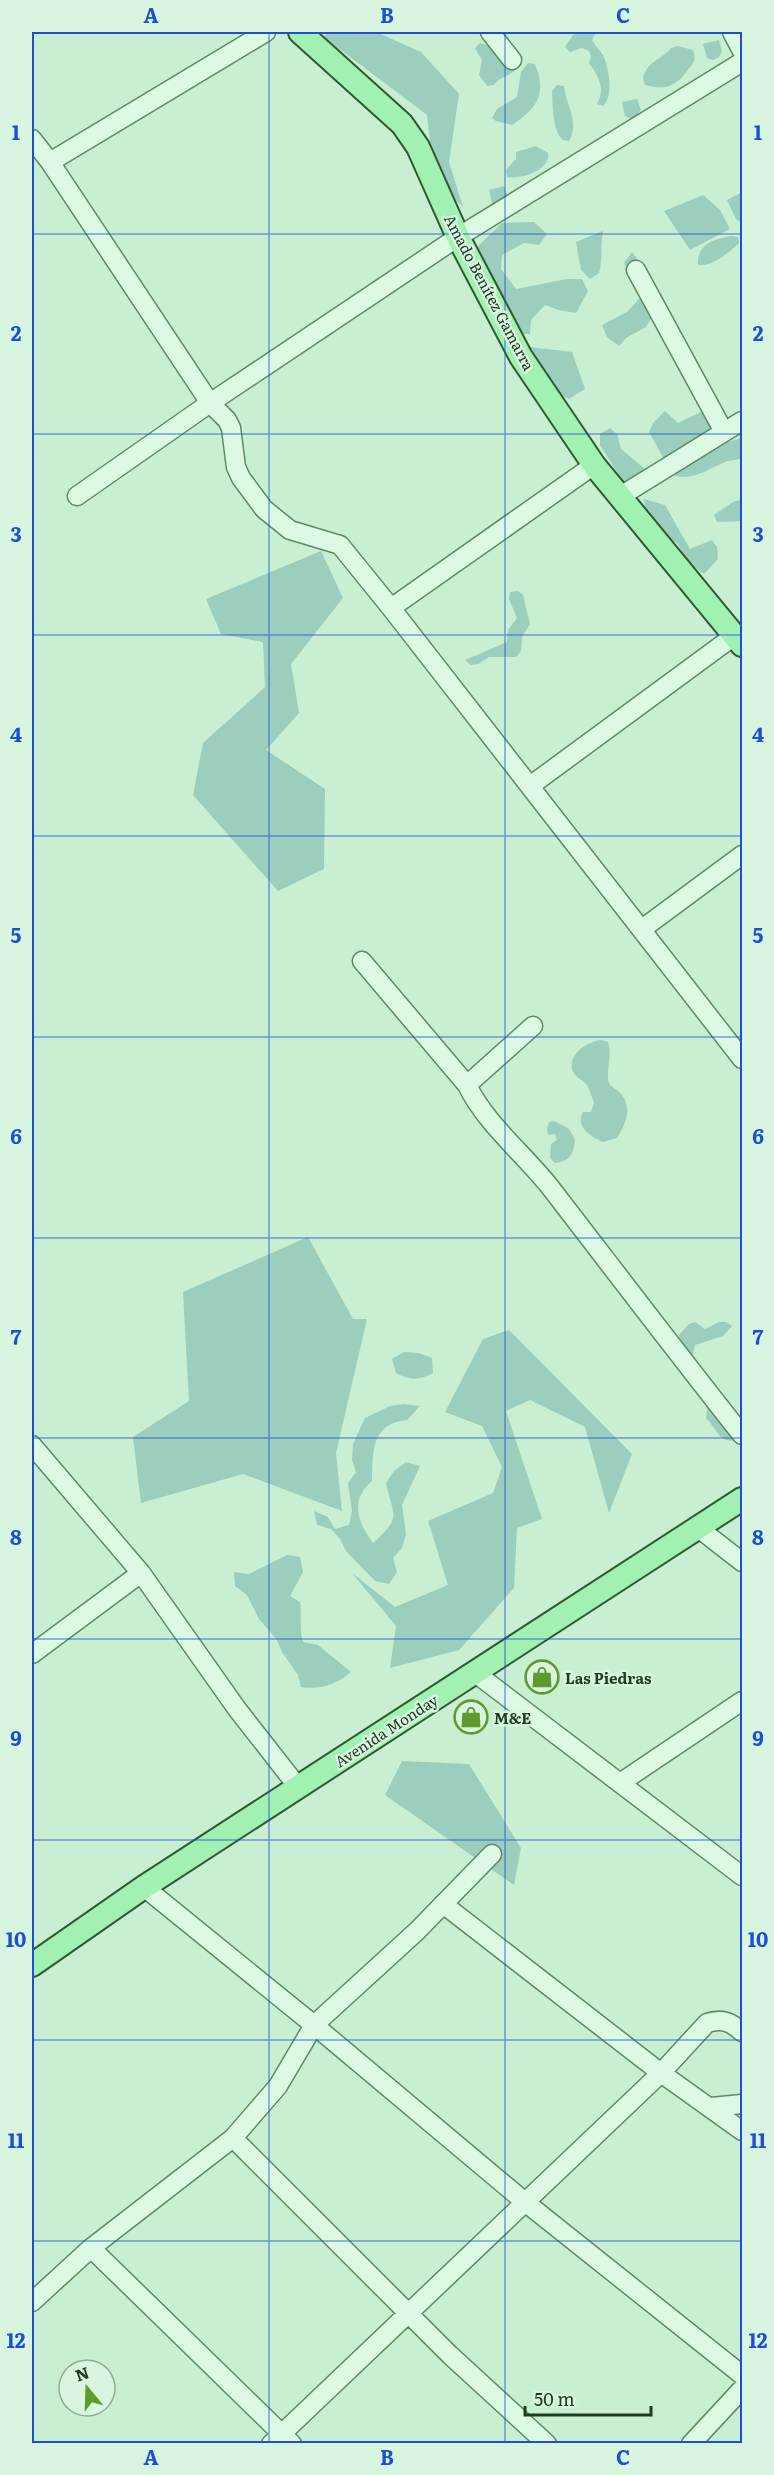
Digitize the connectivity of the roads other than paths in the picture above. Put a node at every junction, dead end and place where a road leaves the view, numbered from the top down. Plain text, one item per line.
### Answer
1 (266, 32) edge
2 (300, 32) edge
3 (490, 32) edge
4 (732, 32) edge
5 (742, 51) edge
6 (512, 60) dead end
7 (742, 62) edge
8 (32, 139) edge
9 (50, 162) junction
10 (458, 237) junction
11 (636, 270) dead end
12 (210, 402) junction
13 (742, 421) edge
14 (724, 432) junction
15 (594, 465) junction
16 (77, 496) dead end
17 (619, 497) junction
18 (391, 608) junction
19 (738, 640) edge
20 (530, 786) junction
21 (742, 855) edge
22 (642, 929) junction
23 (362, 961) dead end
24 (533, 1026) dead end
25 (742, 1059) edge
26 (466, 1086) junction
27 (742, 1435) edge
28 (32, 1445) edge
29 (742, 1499) edge
30 (697, 1527) junction
31 (742, 1562) edge
32 (141, 1573) junction
33 (32, 1654) edge
34 (474, 1672) junction
35 (742, 1701) edge
36 (620, 1783) junction
37 (298, 1787) junction
38 (492, 1854) dead end
39 (742, 1876) edge
40 (144, 1887) junction
41 (443, 1904) junction
42 (32, 1965) edge
43 (314, 2025) junction
44 (742, 2032) edge
45 (662, 2073) junction
46 (742, 2104) edge
47 (711, 2107) junction
48 (742, 2131) edge
49 (233, 2138) junction
50 (525, 2202) junction
51 (91, 2248) junction
52 (32, 2302) edge
53 (409, 2313) junction
54 (742, 2375) edge
55 (742, 2389) edge
56 (282, 2440) edge
57 (547, 2444) edge
58 (692, 2444) edge

1 - 9 street
2 - 10 main road, Amado Benítez Gamarra
3 - 6 street
4 - 5 street
7 - 10 street
8 - 9 street
9 - 12 street
10 - 12 street
10 - 15 main road, Amado Benítez Gamarra
11 - 14 street
12 - 16 street
12 - 18 street
13 - 14 street
14 - 17 street
15 - 17 main road, Amado Benítez Gamarra
15 - 18 street
17 - 19 main road, Amado Benítez Gamarra
18 - 20 street
19 - 20 street
20 - 22 street
21 - 22 street
22 - 25 street
23 - 26 street
24 - 26 street
26 - 27 street
28 - 32 street
29 - 30 main road, Avenida Monday
30 - 31 street
30 - 34 main road, Avenida Monday
32 - 33 street
32 - 37 street
34 - 36 street
34 - 37 main road, Avenida Monday
35 - 36 street
36 - 39 street
37 - 40 main road, Avenida Monday
38 - 41 street
40 - 42 main road, Avenida Monday
40 - 43 street
41 - 43 street
41 - 45 street
43 - 49 street
43 - 50 street
44 - 45 street
45 - 47 street
45 - 50 street
46 - 47 street
47 - 48 street
49 - 51 street
49 - 53 street
50 - 53 street
50 - 54 street
51 - 52 street
51 - 56 street
53 - 56 street
53 - 57 street
55 - 58 street

